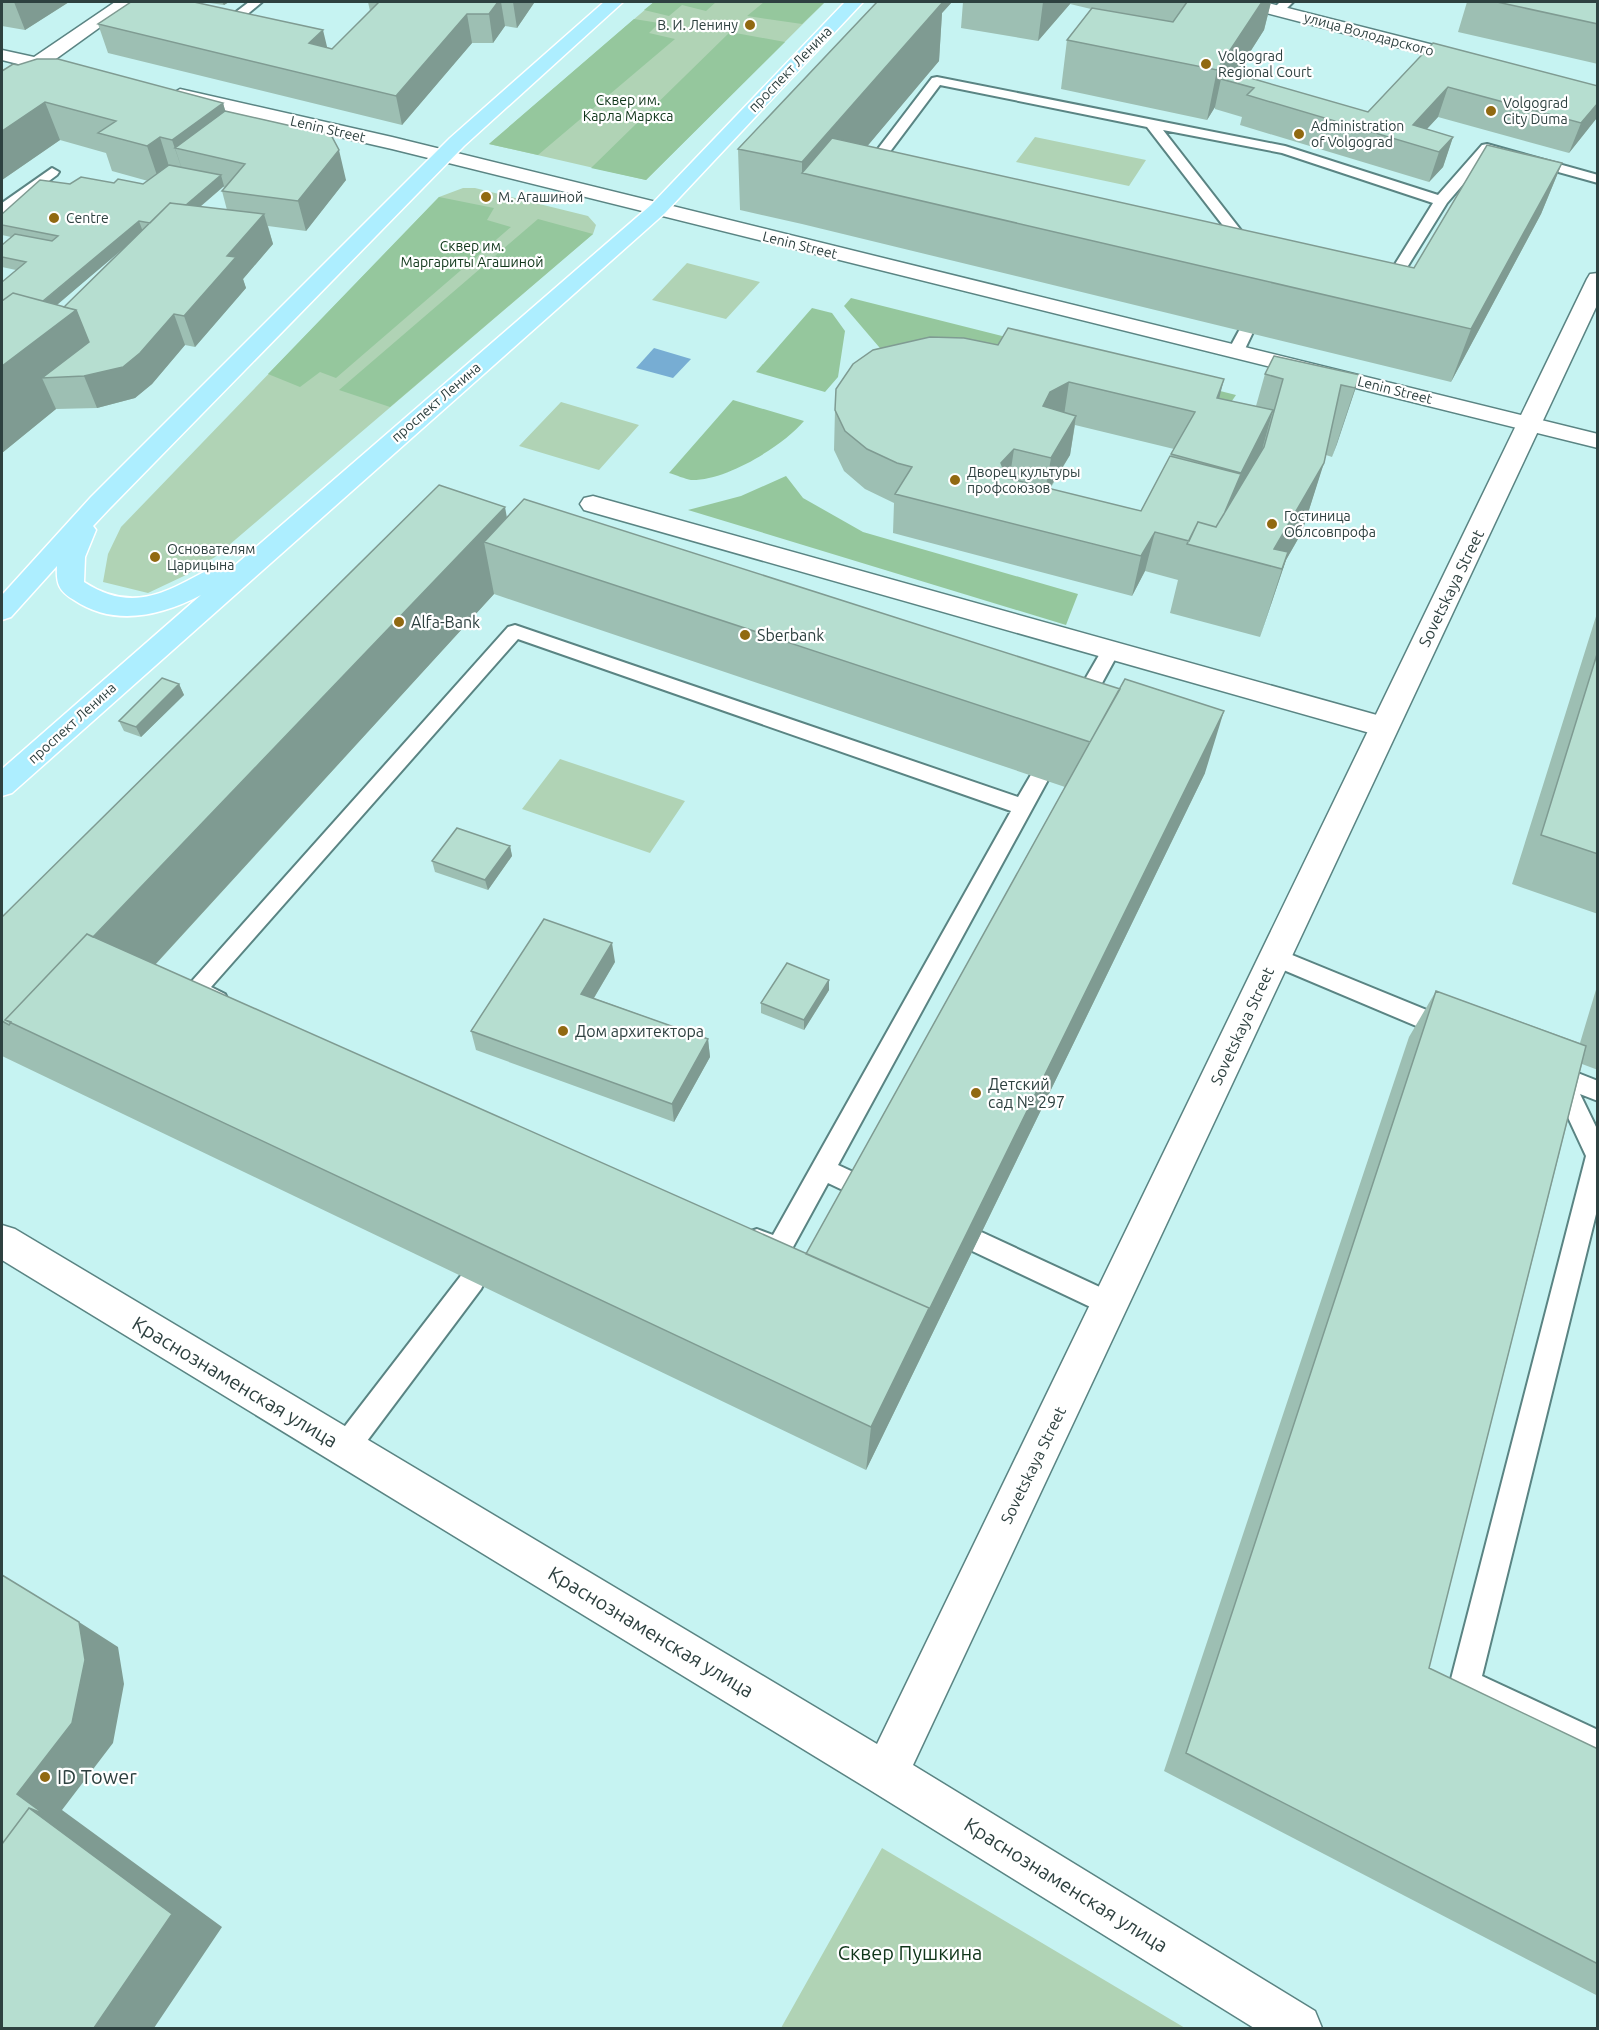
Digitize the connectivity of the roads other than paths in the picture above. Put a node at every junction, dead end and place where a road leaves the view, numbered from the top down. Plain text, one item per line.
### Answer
1 (129, 2) edge
2 (256, 2) edge
3 (614, 2) edge
4 (854, 2) edge
5 (1245, 2) edge
6 (1283, 6) edge
7 (250, 29) edge
8 (2, 55) edge
9 (38, 64) junction
10 (1485, 64) edge
11 (91, 75) edge
12 (2, 87) edge
13 (160, 90) edge
14 (1152, 124) junction
15 (443, 157) junction
16 (52, 172) dead end
17 (1598, 178) edge
18 (869, 187) edge
19 (1441, 201) junction
20 (2, 209) edge
21 (658, 209) junction
22 (1257, 261) edge
23 (1598, 279) edge
24 (1377, 305) edge
25 (1246, 330) edge
26 (1236, 351) junction
27 (1531, 424) junction
28 (1598, 441) edge
29 (100, 503) junction
30 (593, 504) dead end
31 (271, 546) junction
32 (2, 611) edge
33 (1111, 650) junction
34 (1068, 727) edge
35 (1384, 727) junction
36 (1039, 778) edge
37 (2, 785) edge
38 (1023, 807) junction
39 (1275, 957) junction
40 (238, 1009) edge
41 (1463, 1035) edge
42 (1528, 1062) edge
43 (1560, 1076) junction
44 (1598, 1091) edge
45 (1597, 1155) edge
46 (822, 1169) junction
47 (867, 1190) edge
48 (736, 1231) edge
49 (2, 1241) edge
50 (977, 1241) edge
51 (472, 1281) edge
52 (1110, 1304) junction
53 (345, 1448) junction
54 (1598, 1746) edge
55 (886, 1774) junction
56 (1298, 2028) edge

1 - 9 street
2 - 7 lane
3 - 15 main road
4 - 21 main road, проспект Ленина
5 - 6 street, улица Володарского
6 - 10 street, улица Володарского
8 - 9 street
9 - 11 street
9 - 12 street
13 - 15 street, Lenin Street
14 - 18 lane
14 - 19 lane
14 - 22 lane
15 - 21 street, Lenin Street
15 - 29 main road
16 - 20 lane
17 - 19 lane
19 - 24 lane
21 - 26 street, Lenin Street
21 - 31 main road, проспект Ленина
23 - 27 street, Sovetskaya Street
25 - 26 lane
26 - 27 street, Lenin Street
27 - 28 street, Lenin Street
27 - 35 street, Sovetskaya Street
29 - 31 main road
29 - 32 main road
30 - 33 street
31 - 37 main road, проспект Ленина
33 - 34 lane
33 - 35 street
35 - 39 street, Sovetskaya Street
36 - 38 lane
38 - 40 lane
38 - 46 lane
39 - 41 lane
39 - 52 street, Sovetskaya Street
42 - 43 lane
43 - 44 lane
43 - 45 lane
45 - 54 lane
46 - 47 lane
46 - 48 lane
49 - 53 street, Краснознаменская улица
50 - 52 lane
51 - 53 lane
52 - 55 street, Sovetskaya Street
53 - 55 street, Краснознаменская улица
55 - 56 street, Краснознаменская улица

